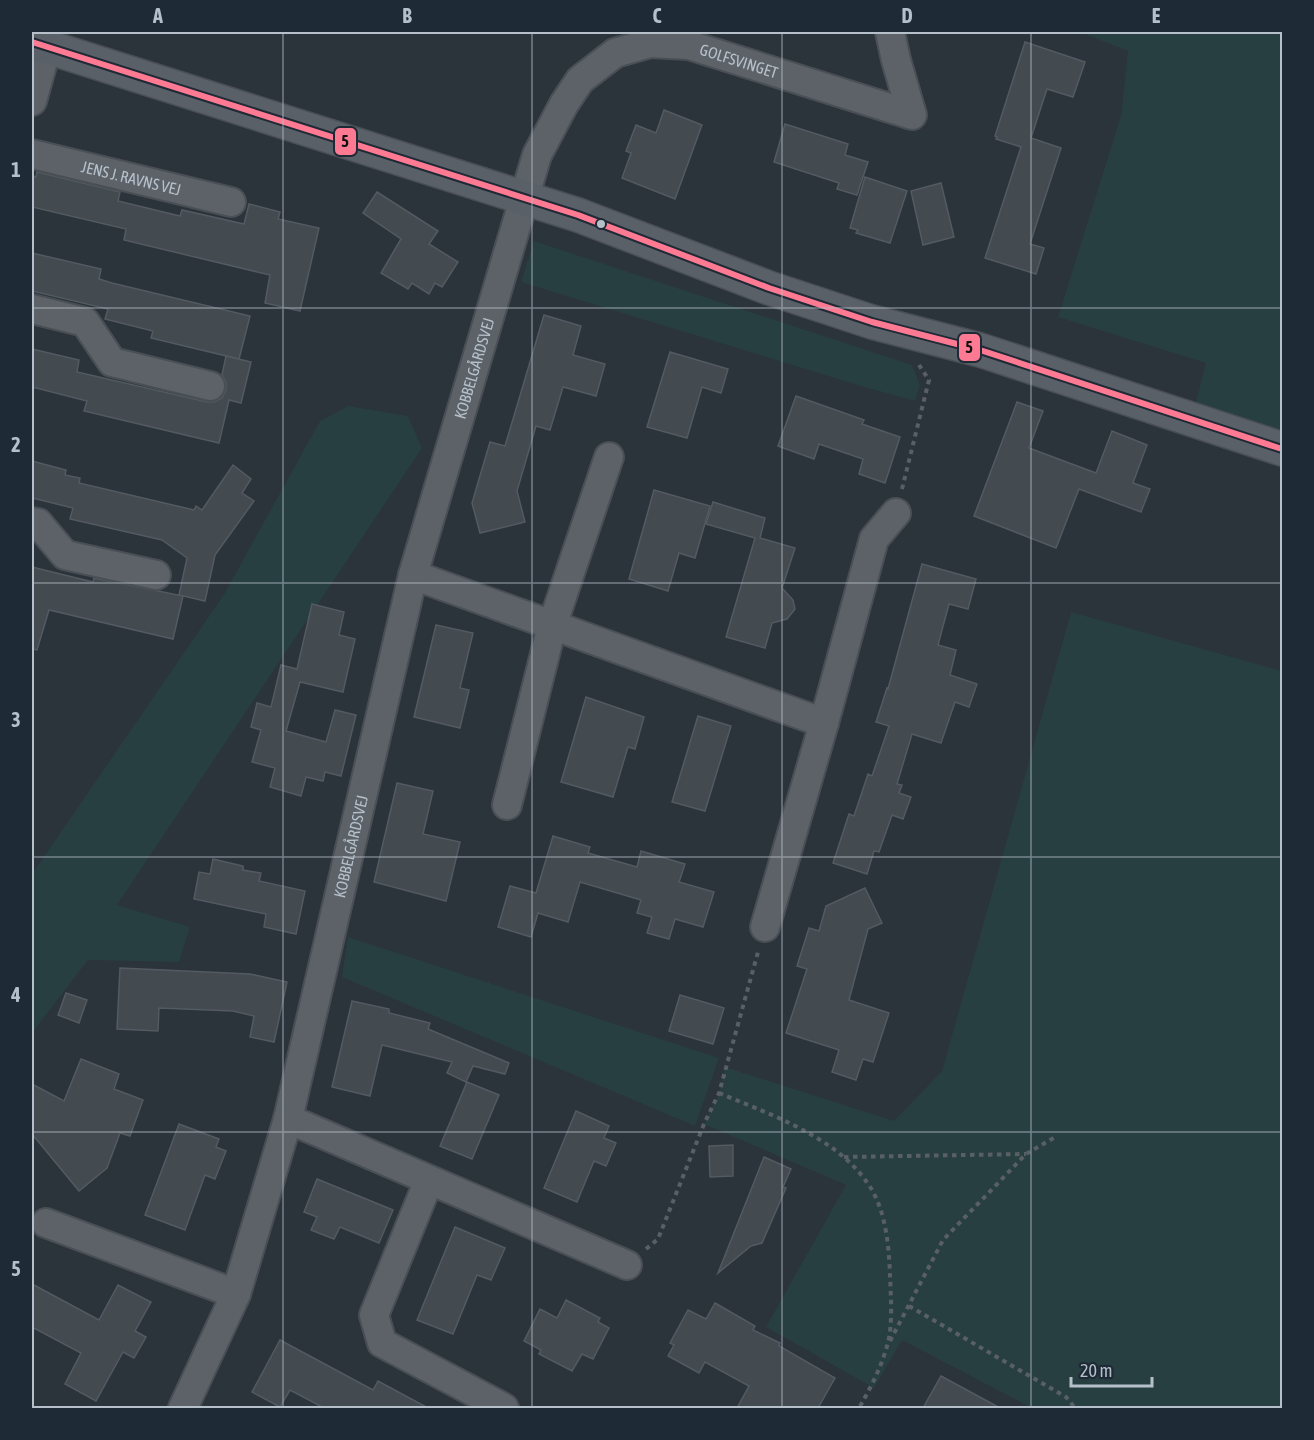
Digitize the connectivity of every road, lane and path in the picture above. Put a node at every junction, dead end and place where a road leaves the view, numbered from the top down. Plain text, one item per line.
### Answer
1 (890, 32) edge
2 (39, 44) edge
3 (32, 101) edge
4 (32, 154) edge
5 (523, 198) junction
6 (231, 202) dead end
7 (32, 309) edge
8 (917, 332) junction
9 (210, 386) dead end
10 (1282, 449) edge
11 (609, 457) dead end
12 (896, 513) joint
13 (32, 522) edge
14 (156, 575) dead end
15 (413, 575) junction
16 (552, 626) junction
17 (824, 723) junction
18 (507, 805) dead end
19 (765, 927) joint
20 (719, 1093) junction
21 (288, 1119) junction
22 (1057, 1136) dead end
23 (1026, 1154) junction
24 (843, 1157) junction
25 (429, 1180) junction
26 (46, 1223) dead end
27 (627, 1265) joint
28 (236, 1293) junction
29 (909, 1306) junction
30 (888, 1344) junction
31 (183, 1408) edge
32 (504, 1408) edge
33 (859, 1408) edge
34 (1075, 1408) edge

1 - 5 street, GOLFSVINGET
2 - 3 street
2 - 5 street
4 - 6 street, JENS J. RAVNS VEJ
5 - 8 street
5 - 15 street, KOBBELGÅRDSVEJ
7 - 9 street
8 - 10 street
8 - 12 path
11 - 16 street
12 - 17 street
13 - 14 street
15 - 16 street
15 - 21 street, KOBBELGÅRDSVEJ
16 - 17 street
16 - 18 street
17 - 19 street
19 - 20 path
20 - 24 path
20 - 27 path
21 - 25 street
21 - 28 street, KOBBELGÅRDSVEJ
22 - 23 path
23 - 24 path
23 - 29 path
24 - 30 path
25 - 27 street
25 - 32 street
26 - 28 street
28 - 31 street, KOBBELGÅRDSVEJ
29 - 30 path
29 - 34 path
30 - 33 path

